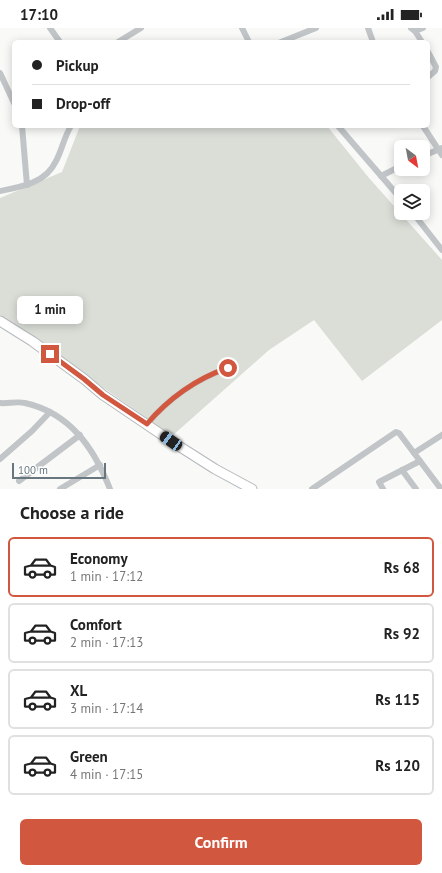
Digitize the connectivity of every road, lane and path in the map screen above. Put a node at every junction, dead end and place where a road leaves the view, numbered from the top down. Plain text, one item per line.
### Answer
1 (50, 28) edge
2 (141, 28) edge
3 (242, 28) edge
4 (314, 28) edge
5 (368, 28) edge
6 (423, 28) edge
7 (413, 29) edge
8 (59, 40) edge
9 (121, 40) edge
10 (249, 40) edge
11 (286, 40) edge
12 (372, 40) edge
13 (421, 40) edge
14 (430, 56) edge
15 (0, 73) edge
16 (430, 75) edge
17 (12, 99) edge
18 (22, 128) edge
19 (70, 128) edge
20 (340, 128) edge
21 (424, 128) edge
22 (440, 149) edge
23 (430, 153) edge
24 (442, 156) edge
25 (394, 170) edge
26 (381, 176) junction
27 (27, 185) junction
28 (0, 191) edge
29 (394, 191) edge
30 (418, 220) edge
31 (442, 250) edge
32 (0, 321) edge
33 (228, 368) dead end
34 (0, 403) edge
35 (50, 412) junction
36 (147, 424) junction
37 (80, 435) junction
38 (442, 435) edge
39 (414, 452) junction
40 (0, 459) edge
41 (420, 461) junction
42 (100, 465) junction
43 (402, 470) junction
44 (19, 481) dead end
45 (60, 489) edge
46 (110, 489) edge
47 (252, 489) edge
48 (312, 489) edge
49 (383, 489) edge
50 (416, 489) edge
51 (441, 489) edge

1 - 8 street
2 - 9 street
3 - 10 street
4 - 11 street
5 - 12 street
6 - 7 street
7 - 13 street
14 - 16 street
15 - 17 street
18 - 27 street
19 - 27 street
20 - 26 street
21 - 22 street
22 - 23 street
22 - 24 street
25 - 26 street
26 - 29 street
27 - 28 street
30 - 31 street
32 - 36 street
33 - 36 street
34 - 35 street
35 - 37 street
35 - 40 street
36 - 47 street
37 - 42 street
37 - 44 street
38 - 39 street
39 - 41 street
39 - 48 street
41 - 43 street
41 - 51 street
42 - 45 street
42 - 46 street
43 - 49 street
43 - 50 street

